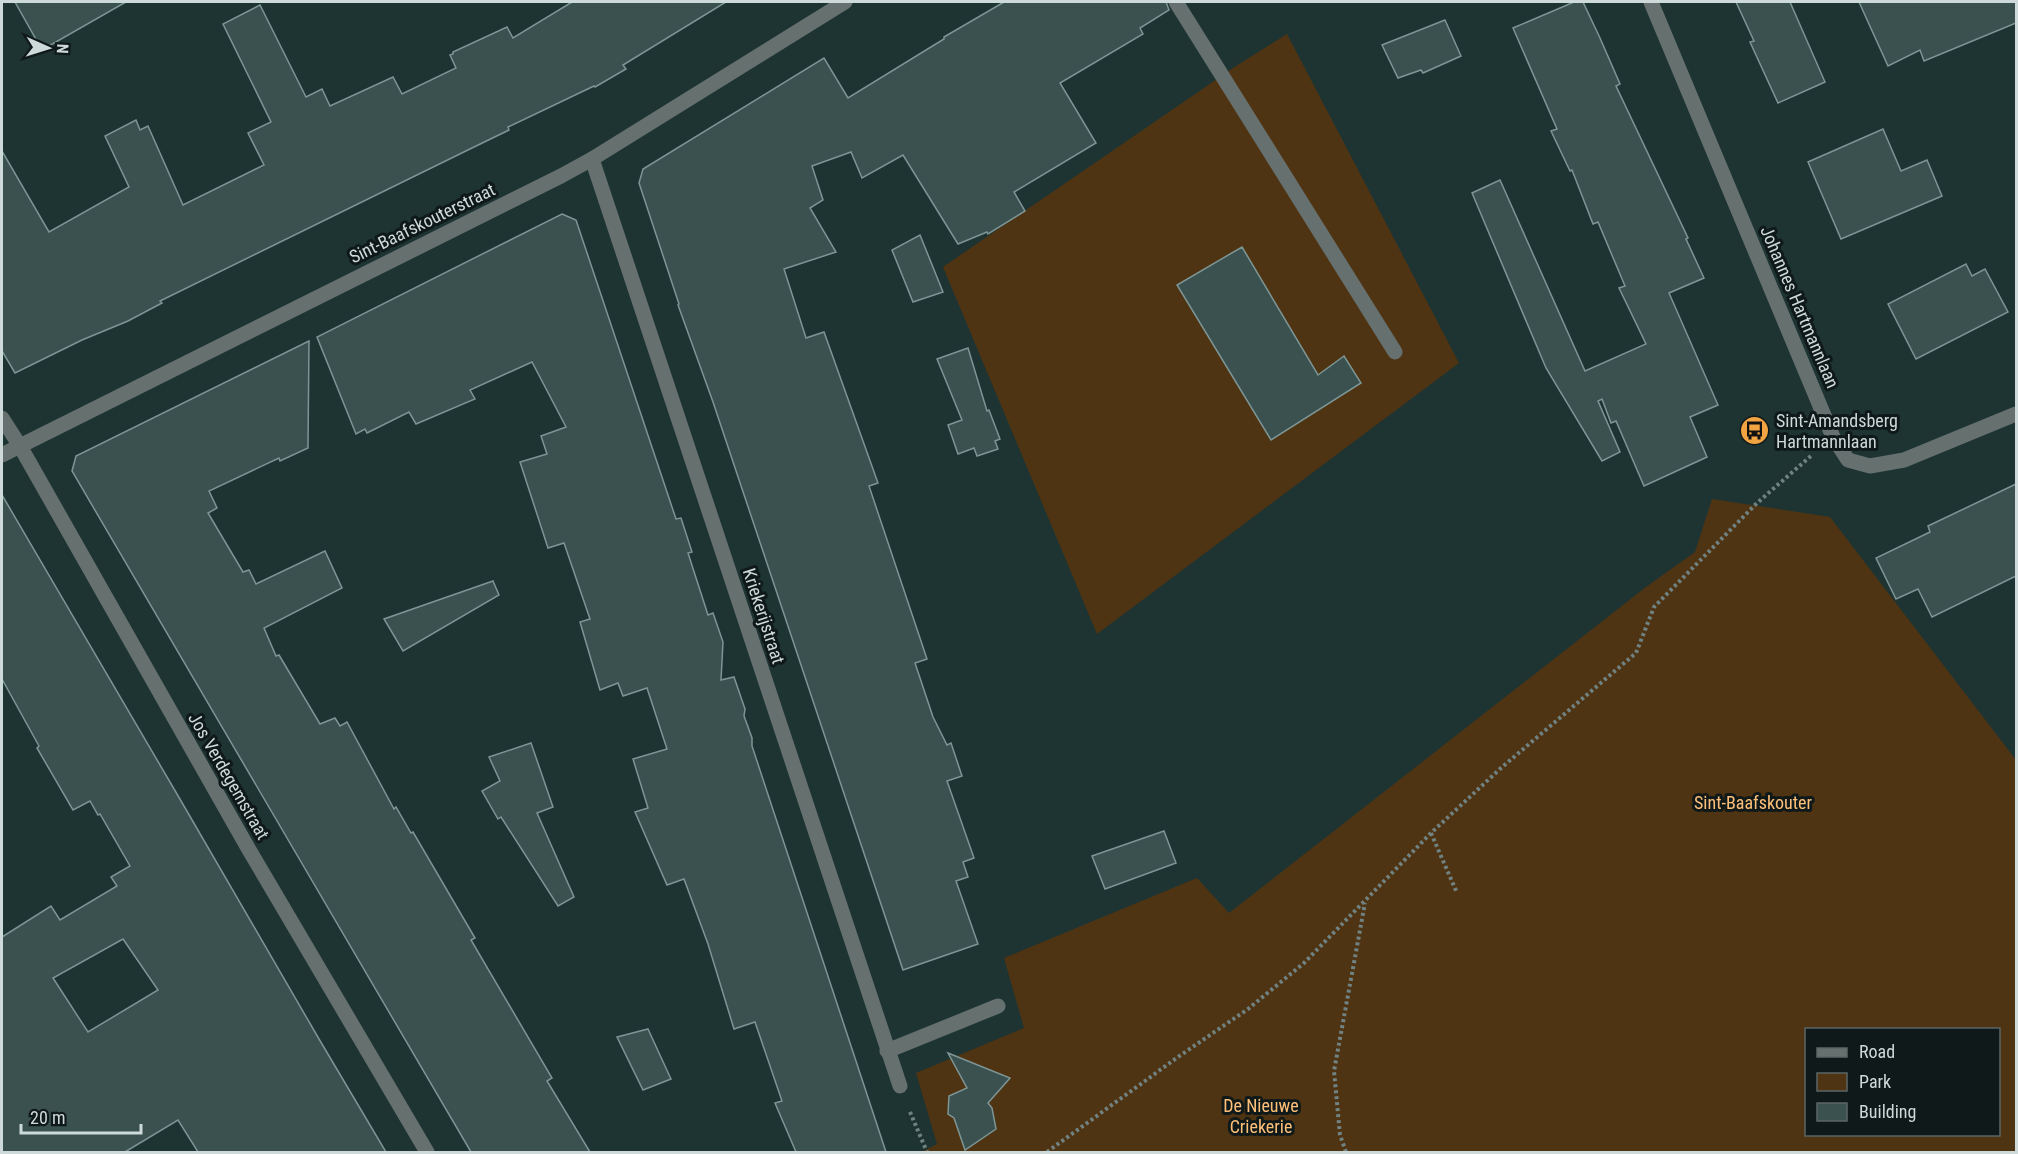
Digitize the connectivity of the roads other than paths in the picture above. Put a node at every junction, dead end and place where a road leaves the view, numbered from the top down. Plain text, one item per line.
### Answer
1 (845, 2) edge
2 (1176, 2) edge
3 (1651, 2) edge
4 (592, 159) junction
5 (1395, 352) dead end
6 (2016, 414) edge
7 (2, 418) edge
8 (20, 446) junction
9 (2, 455) edge
10 (998, 1006) dead end
11 (887, 1051) junction
12 (900, 1086) road end
13 (427, 1152) edge

1 - 4 street, Sint-Baafskouterstraat
2 - 5 street
3 - 6 street, Johannes Hartmannlaan
4 - 8 street, Sint-Baafskouterstraat
4 - 11 street, Kriekerijstraat
7 - 8 street, Jos Verdegemstraat
8 - 9 street, Sint-Baafskouterstraat
8 - 13 street, Jos Verdegemstraat
10 - 11 street
11 - 12 street, Kriekerijstraat

